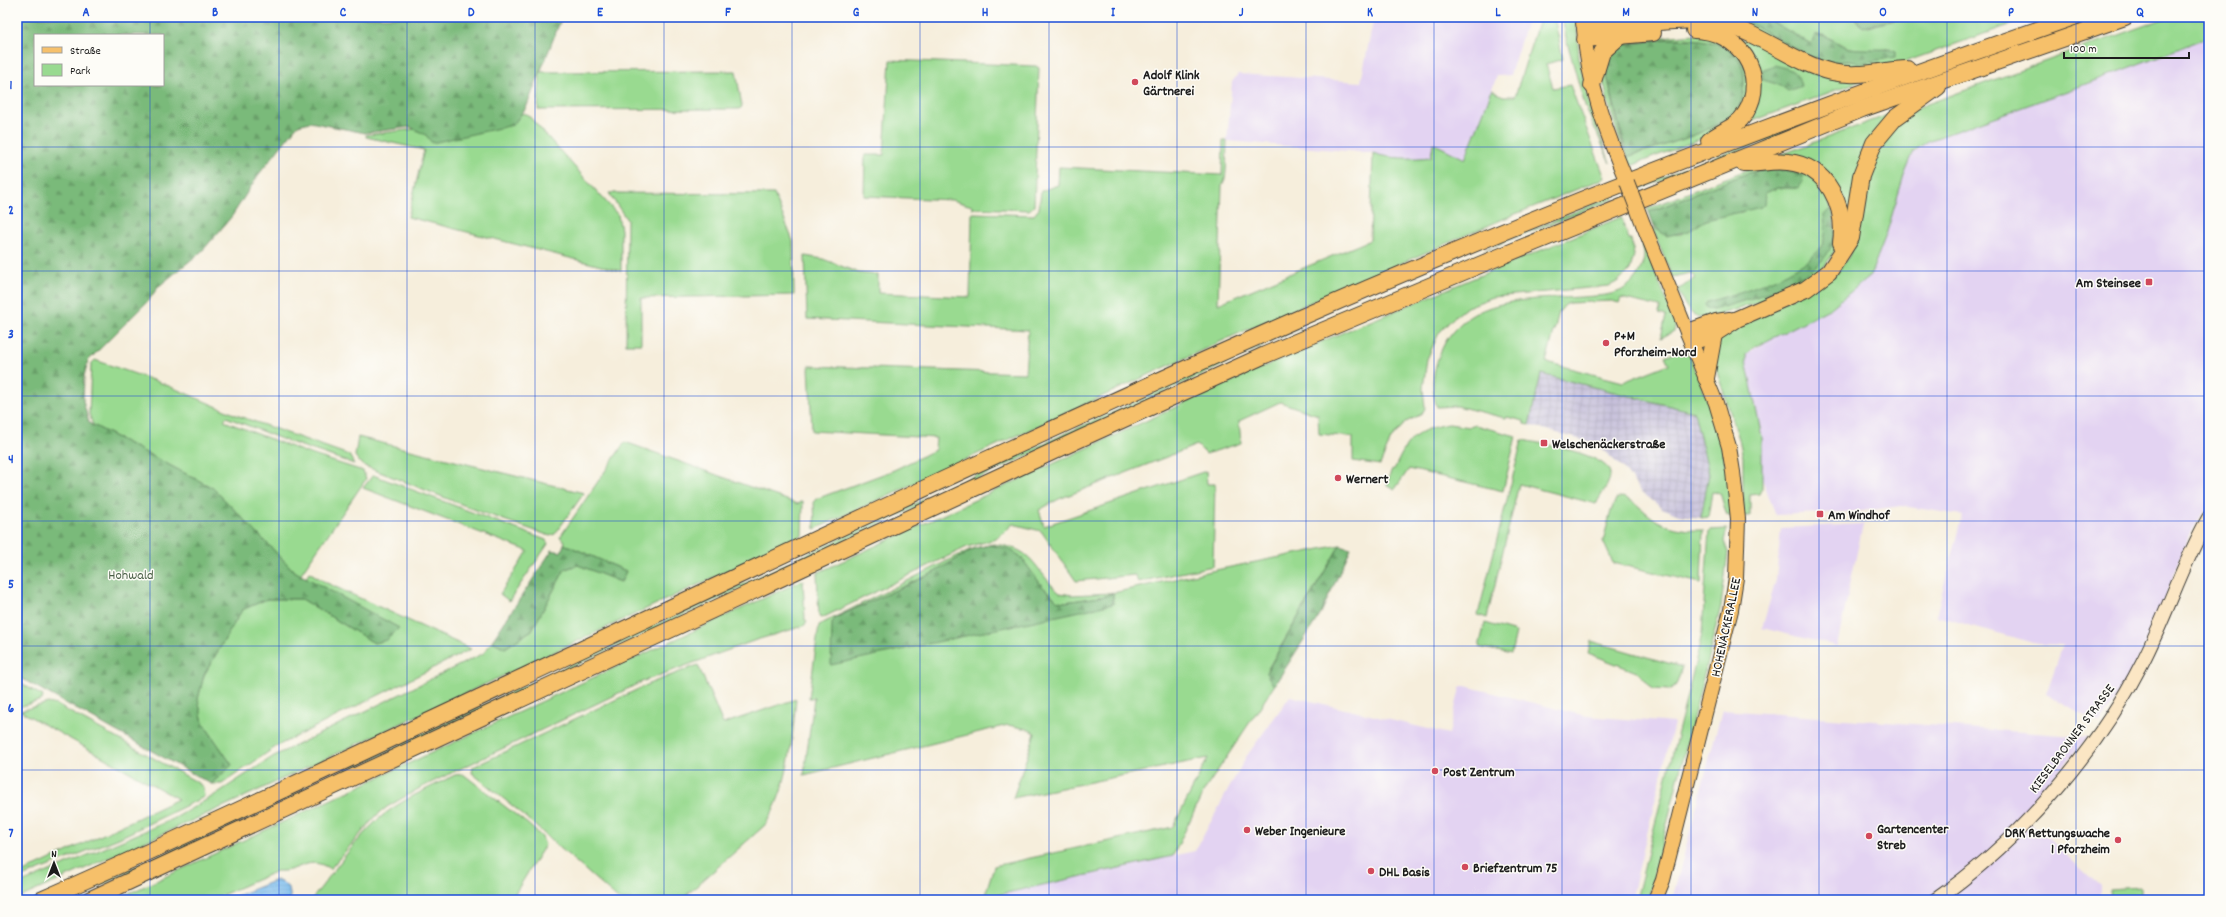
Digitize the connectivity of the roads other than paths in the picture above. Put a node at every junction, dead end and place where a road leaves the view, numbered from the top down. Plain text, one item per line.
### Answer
1 (2074, 17) edge
2 (2125, 17) edge
3 (1584, 27) edge
4 (1620, 36) junction
5 (1929, 68) junction
6 (1952, 76) junction
7 (1592, 85) junction
8 (1691, 157) junction
9 (1733, 163) junction
10 (1839, 258) junction
11 (1737, 318) junction
12 (1714, 334) junction
13 (1690, 337) junction
14 (1706, 378) junction
15 (2209, 517) edge
16 (1663, 880) junction
17 (41, 900) edge
18 (89, 900) edge
19 (1655, 900) edge
20 (1660, 900) edge
21 (1935, 900) edge

1 - 5 highway
2 - 6 highway
3 - 4 highway
3 - 5 highway
3 - 7 main road, HOHENÄCKERALLEE
4 - 7 highway
4 - 8 highway
5 - 8 highway
6 - 9 highway
6 - 10 highway
7 - 13 main road, HOHENÄCKERALLEE, bridge
8 - 17 highway
9 - 10 highway
9 - 18 highway
10 - 11 highway
11 - 12 highway
11 - 13 highway
12 - 13 highway
12 - 14 highway
13 - 14 main road, HOHENÄCKERALLEE
14 - 16 main road, HOHENÄCKERALLEE
15 - 21 street, KIESELBRONNER STRASSE
16 - 19 main road, HOHENÄCKERALLEE
16 - 20 main road, HOHENÄCKERALLEE

